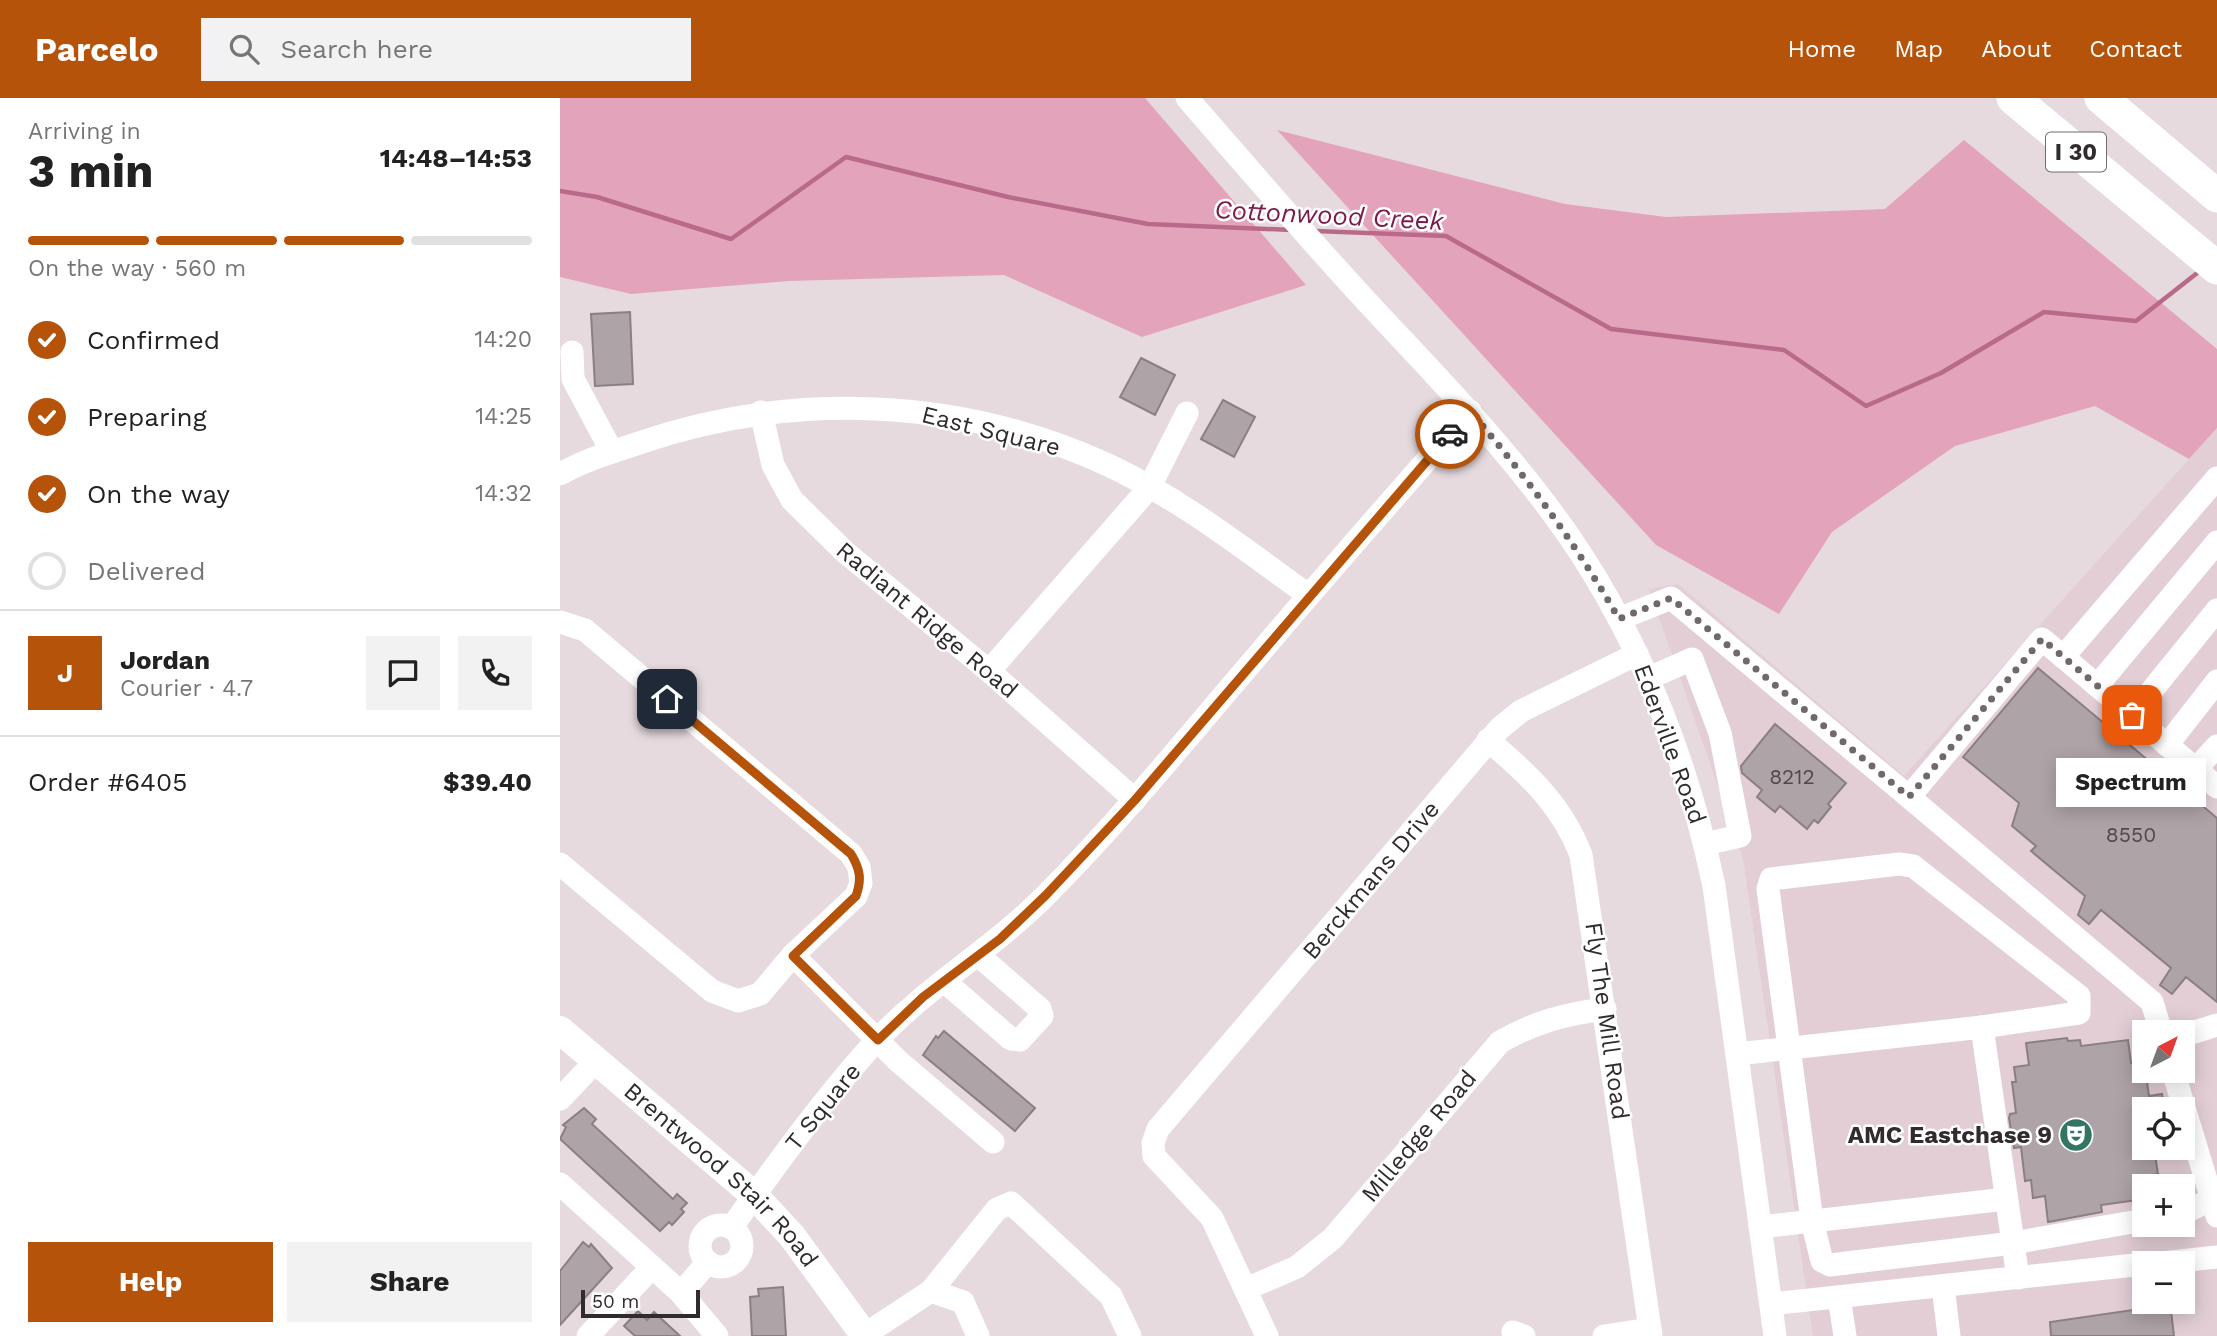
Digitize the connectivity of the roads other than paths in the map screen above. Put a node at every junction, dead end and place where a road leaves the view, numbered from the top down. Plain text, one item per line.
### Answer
1 (1187, 98) edge
2 (2013, 98) edge
3 (2101, 98) edge
4 (2217, 196) edge
5 (2217, 268) edge
6 (572, 352) dead end
7 (1470, 411) junction
8 (761, 412) junction
9 (1187, 413) dead end
10 (612, 452) junction
11 (560, 474) edge
12 (2217, 478) edge
13 (1149, 488) junction
14 (2217, 542) edge
15 (1308, 595) junction
16 (2217, 610) edge
17 (1619, 619) junction
18 (560, 622) edge
19 (1637, 654) junction
20 (2063, 657) junction
21 (989, 671) junction
22 (1649, 678) junction
23 (2217, 681) edge
24 (2097, 686) junction
25 (2132, 715) junction
26 (1488, 740) junction
27 (2167, 745) junction
28 (2217, 746) edge
29 (2196, 769) junction
30 (2217, 787) edge
31 (1909, 797) junction
32 (1135, 800) junction
33 (1705, 844) junction
34 (560, 864) edge
35 (978, 955) junction
36 (793, 956) junction
37 (944, 981) junction
38 (1605, 1009) junction
39 (2157, 1020) edge
40 (2217, 1025) edge
41 (1982, 1027) junction
42 (560, 1030) edge
43 (2195, 1032) edge
44 (878, 1040) junction
45 (1790, 1048) junction
46 (1737, 1054) junction
47 (597, 1060) junction
48 (2177, 1083) edge
49 (560, 1099) edge
50 (993, 1142) dead end
51 (560, 1184) edge
52 (754, 1195) junction
53 (2006, 1199) junction
54 (2214, 1207) edge
55 (2195, 1211) edge
56 (1812, 1221) junction
57 (2132, 1222) edge
58 (1760, 1227) junction
59 (2013, 1243) junction
60 (2217, 1256) edge
61 (2195, 1259) edge
62 (2132, 1265) edge
63 (652, 1267) junction
64 (2018, 1278) junction
65 (1943, 1286) junction
66 (1246, 1289) junction
67 (931, 1291) junction
68 (681, 1293) junction
69 (1839, 1297) junction
70 (1771, 1304) junction
71 (1650, 1333) edge
72 (588, 1336) edge
73 (717, 1336) edge
74 (864, 1336) edge
75 (978, 1336) edge
76 (1130, 1336) edge
77 (1267, 1336) edge
78 (1604, 1336) edge
79 (1775, 1336) edge
80 (1845, 1336) edge
81 (1949, 1336) edge

1 - 7 street, Ederville Road
2 - 5 highway, I 30
3 - 4 highway, I 30
6 - 10 street
7 - 15 street, T Square
7 - 17 street, Ederville Road
8 - 10 street, East Square
8 - 13 street, East Square
8 - 21 street, Radiant Ridge Road
9 - 13 street
10 - 11 street, East Square
12 - 20 street
13 - 15 street, East Square
13 - 21 street
14 - 24 street
15 - 32 street, T Square
16 - 25 street
17 - 19 street, Ederville Road
17 - 31 street
18 - 36 street
19 - 22 street, Ederville Road
19 - 26 street, Berckmans Drive
20 - 24 street
20 - 31 street
21 - 32 street, Radiant Ridge Road
22 - 33 street, Ederville Road
22 - 33 street
23 - 27 street
24 - 25 street
25 - 27 street
26 - 38 street, Fly The Mill Road
26 - 66 street, Berckmans Drive
27 - 29 street
28 - 29 street
29 - 30 street
31 - 39 street
32 - 35 street, T Square
33 - 46 street, Ederville Road
34 - 36 street
35 - 37 street, T Square
35 - 37 street
36 - 44 street
37 - 44 street, T Square
38 - 66 street, Milledge Road
38 - 71 street, Fly The Mill Road
40 - 43 street
41 - 45 street
41 - 45 street
41 - 53 street
42 - 47 main road, Brentwood Stair Road
44 - 50 street
44 - 52 street, T Square
45 - 46 street
45 - 56 street
46 - 58 street, Ederville Road
47 - 49 street
47 - 52 main road, Brentwood Stair Road
48 - 54 street
51 - 63 street
52 - 68 street, T Square
52 - 74 main road, Brentwood Stair Road
53 - 56 street
53 - 59 street
54 - 55 street
56 - 58 street
56 - 59 street
57 - 59 street
58 - 70 street, Ederville Road
59 - 64 street
60 - 61 street
62 - 64 street
63 - 68 street
63 - 72 street
64 - 65 street
65 - 69 street
65 - 81 street
66 - 77 street
67 - 74 street
67 - 75 street
67 - 76 street
68 - 73 street
69 - 70 street
69 - 80 street
70 - 79 street, Ederville Road
71 - 78 street

